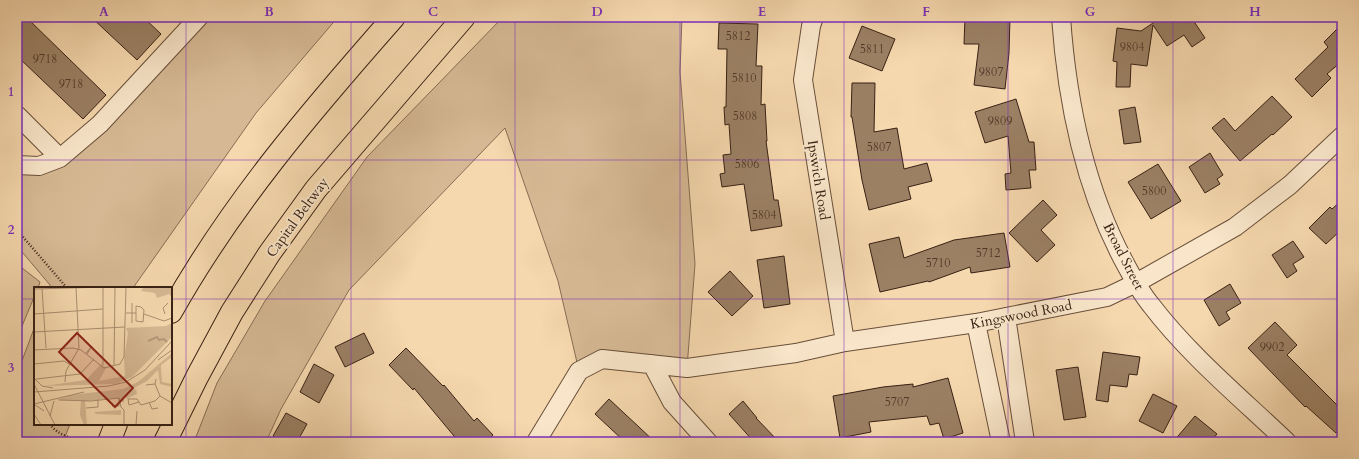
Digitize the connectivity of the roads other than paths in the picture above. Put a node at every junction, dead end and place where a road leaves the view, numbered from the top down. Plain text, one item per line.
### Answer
1 (394, 17) edge
2 (464, 17) edge
3 (814, 17) edge
4 (1061, 17) edge
5 (190, 20) edge
6 (17, 115) edge
7 (1342, 136) edge
8 (60, 158) junction
9 (17, 165) edge
10 (1136, 283) junction
11 (172, 310) edge
12 (1006, 317) junction
13 (976, 324) junction
14 (845, 342) junction
15 (652, 364) junction
16 (116, 425) edge
17 (109, 442) edge
18 (166, 442) edge
19 (536, 442) edge
20 (708, 442) edge
21 (1001, 442) edge
22 (1025, 442) edge
23 (1288, 442) edge

1 - 11 highway
2 - 18 highway, Capital Beltway
3 - 14 street, Ipswich Road
4 - 10 street, Broad Street
5 - 8 street
6 - 8 street
7 - 10 street, Kingswood Road
8 - 9 street
10 - 12 street, Kingswood Road
10 - 23 street, Broad Street
12 - 13 street, Kingswood Road
12 - 22 street
13 - 14 street, Kingswood Road
13 - 21 street
14 - 15 street, Kingswood Road
15 - 19 street, Kingswood Road
15 - 20 street
16 - 17 highway

